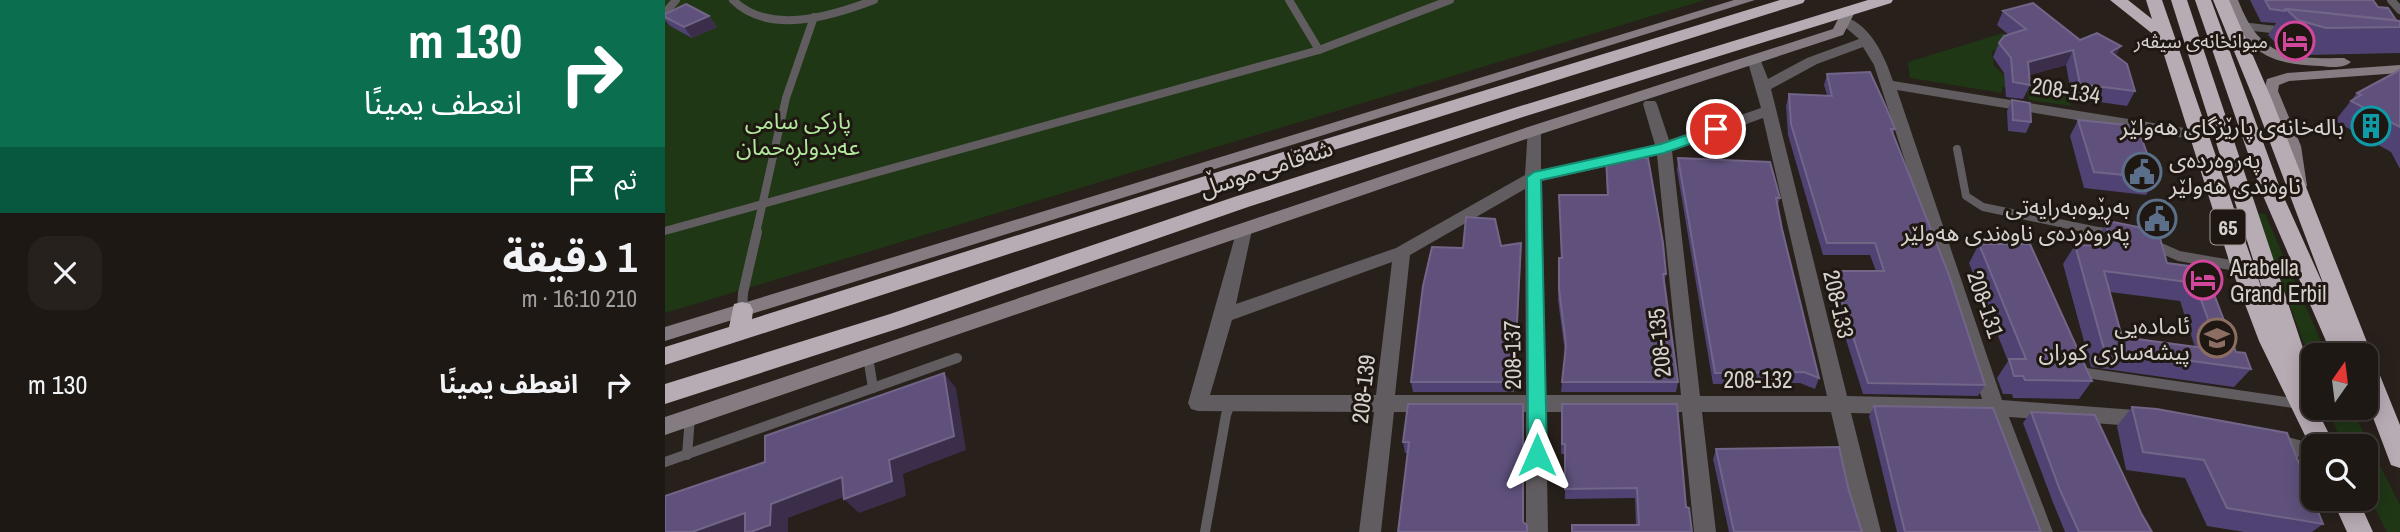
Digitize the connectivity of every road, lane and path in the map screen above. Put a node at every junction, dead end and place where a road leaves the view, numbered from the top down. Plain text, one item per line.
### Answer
1 (676, 0) edge
2 (733, 0) edge
3 (874, 0) edge
4 (1289, 0) edge
5 (1450, 0) edge
6 (1748, 0) edge
7 (1797, 0) edge
8 (1885, 0) edge
9 (2118, 0) edge
10 (2154, 0) edge
11 (2179, 0) edge
12 (2203, 0) edge
13 (2221, 0) edge
14 (2231, 0) edge
15 (2391, 0) edge
16 (2400, 10) edge
17 (665, 13) edge
18 (814, 17) junction
19 (1846, 17) junction
20 (2241, 26) junction
21 (2307, 34) edge
22 (2163, 36) junction
23 (1866, 41) junction
24 (1319, 50) junction
25 (1754, 59) junction
26 (2400, 60) edge
27 (2400, 69) edge
28 (1886, 84) junction
29 (1763, 87) junction
30 (1650, 104) dead end
31 (1769, 110) junction
32 (1533, 131) junction
33 (2197, 135) junction
34 (1664, 148) junction
35 (1957, 149) dead end
36 (1228, 176) junction
37 (1534, 177) junction
38 (2300, 198) junction
39 (1153, 199) junction
40 (1241, 202) junction
41 (765, 203) junction
42 (1164, 227) junction
43 (1244, 230) junction
44 (665, 231) edge
45 (2123, 236) edge
46 (2141, 240) edge
47 (1402, 252) junction
48 (2242, 267) junction
49 (1224, 314) junction
50 (741, 321) junction
51 (665, 334) edge
52 (2338, 343) edge
53 (2356, 343) edge
54 (665, 356) edge
55 (868, 357) junction
56 (957, 358) dead end
57 (2071, 368) edge
58 (873, 388) junction
59 (665, 394) edge
60 (2378, 400) edge
61 (1231, 401) junction
62 (1386, 403) junction
63 (2301, 403) edge
64 (1537, 404) junction
65 (1689, 404) junction
66 (1838, 404) junction
67 (2301, 405) edge
68 (1995, 408) junction
69 (690, 417) junction
70 (2377, 420) edge
71 (2168, 422) edge
72 (665, 426) edge
73 (2320, 434) edge
74 (2249, 437) edge
75 (2301, 449) edge
76 (687, 454) junction
77 (2400, 459) edge
78 (665, 462) edge
79 (2350, 511) edge
80 (1205, 532) edge
81 (1370, 532) edge
82 (1538, 532) edge
83 (1705, 532) edge
84 (1870, 532) edge
85 (2042, 532) edge
86 (2360, 532) edge

1 - 17 lane
2 - 18 lane
3 - 18 lane
4 - 24 lane
5 - 24 lane
6 - 50 street
7 - 36 highway, شەقامی موسڵ
8 - 19 highway, شەقامی موسڵ
9 - 22 highway
10 - 22 highway, 65
11 - 73 highway, 65
12 - 52 highway, 65
13 - 38 highway
14 - 20 street
15 - 16 lane
18 - 41 lane
19 - 23 street, 208-131
19 - 25 street
19 - 40 highway, شەقامی موسڵ
20 - 21 street
20 - 26 street
22 - 33 highway, 65
23 - 28 street, 208-131
23 - 29 street
24 - 41 lane
25 - 29 street, 208-133
25 - 32 street
27 - 38 street
28 - 33 street, 208-134
28 - 68 street, 208-131
29 - 31 street, 208-133
30 - 34 street, 208-135
31 - 34 street
31 - 66 street, 208-133
32 - 37 street, 208-137
32 - 43 street
33 - 48 highway, 65
34 - 37 street
34 - 65 street, 208-135
35 - 45 lane
36 - 39 highway, شەقامی موسڵ
36 - 40 highway
37 - 47 street
37 - 64 street, 208-137
38 - 53 highway
39 - 42 highway
39 - 50 highway, شەقامی موسڵ
40 - 42 highway, شەقامی موسڵ
41 - 44 lane
41 - 50 lane
42 - 59 highway, شەقامی موسڵ
43 - 49 street
43 - 55 street
46 - 48 lane
47 - 49 street
47 - 62 street, 208-139
48 - 63 highway, 65
49 - 61 street, 208-132
50 - 51 street
50 - 54 highway, شەقامی موسڵ
55 - 58 lane
55 - 69 street
56 - 58 lane
57 - 67 lane
58 - 76 lane
60 - 77 highway
61 - 62 street, 208-132
61 - 80 lane
62 - 64 street, 208-132
62 - 81 street, 208-139
64 - 65 street, 208-132
64 - 82 street, 208-137
65 - 66 street, 208-132
65 - 83 street, 208-135
66 - 68 street, 208-132
66 - 84 street, 208-133
68 - 71 street, 208-132
68 - 85 street, 208-131
69 - 72 street
69 - 76 lane
70 - 77 highway
74 - 75 street
76 - 78 lane
79 - 86 highway

